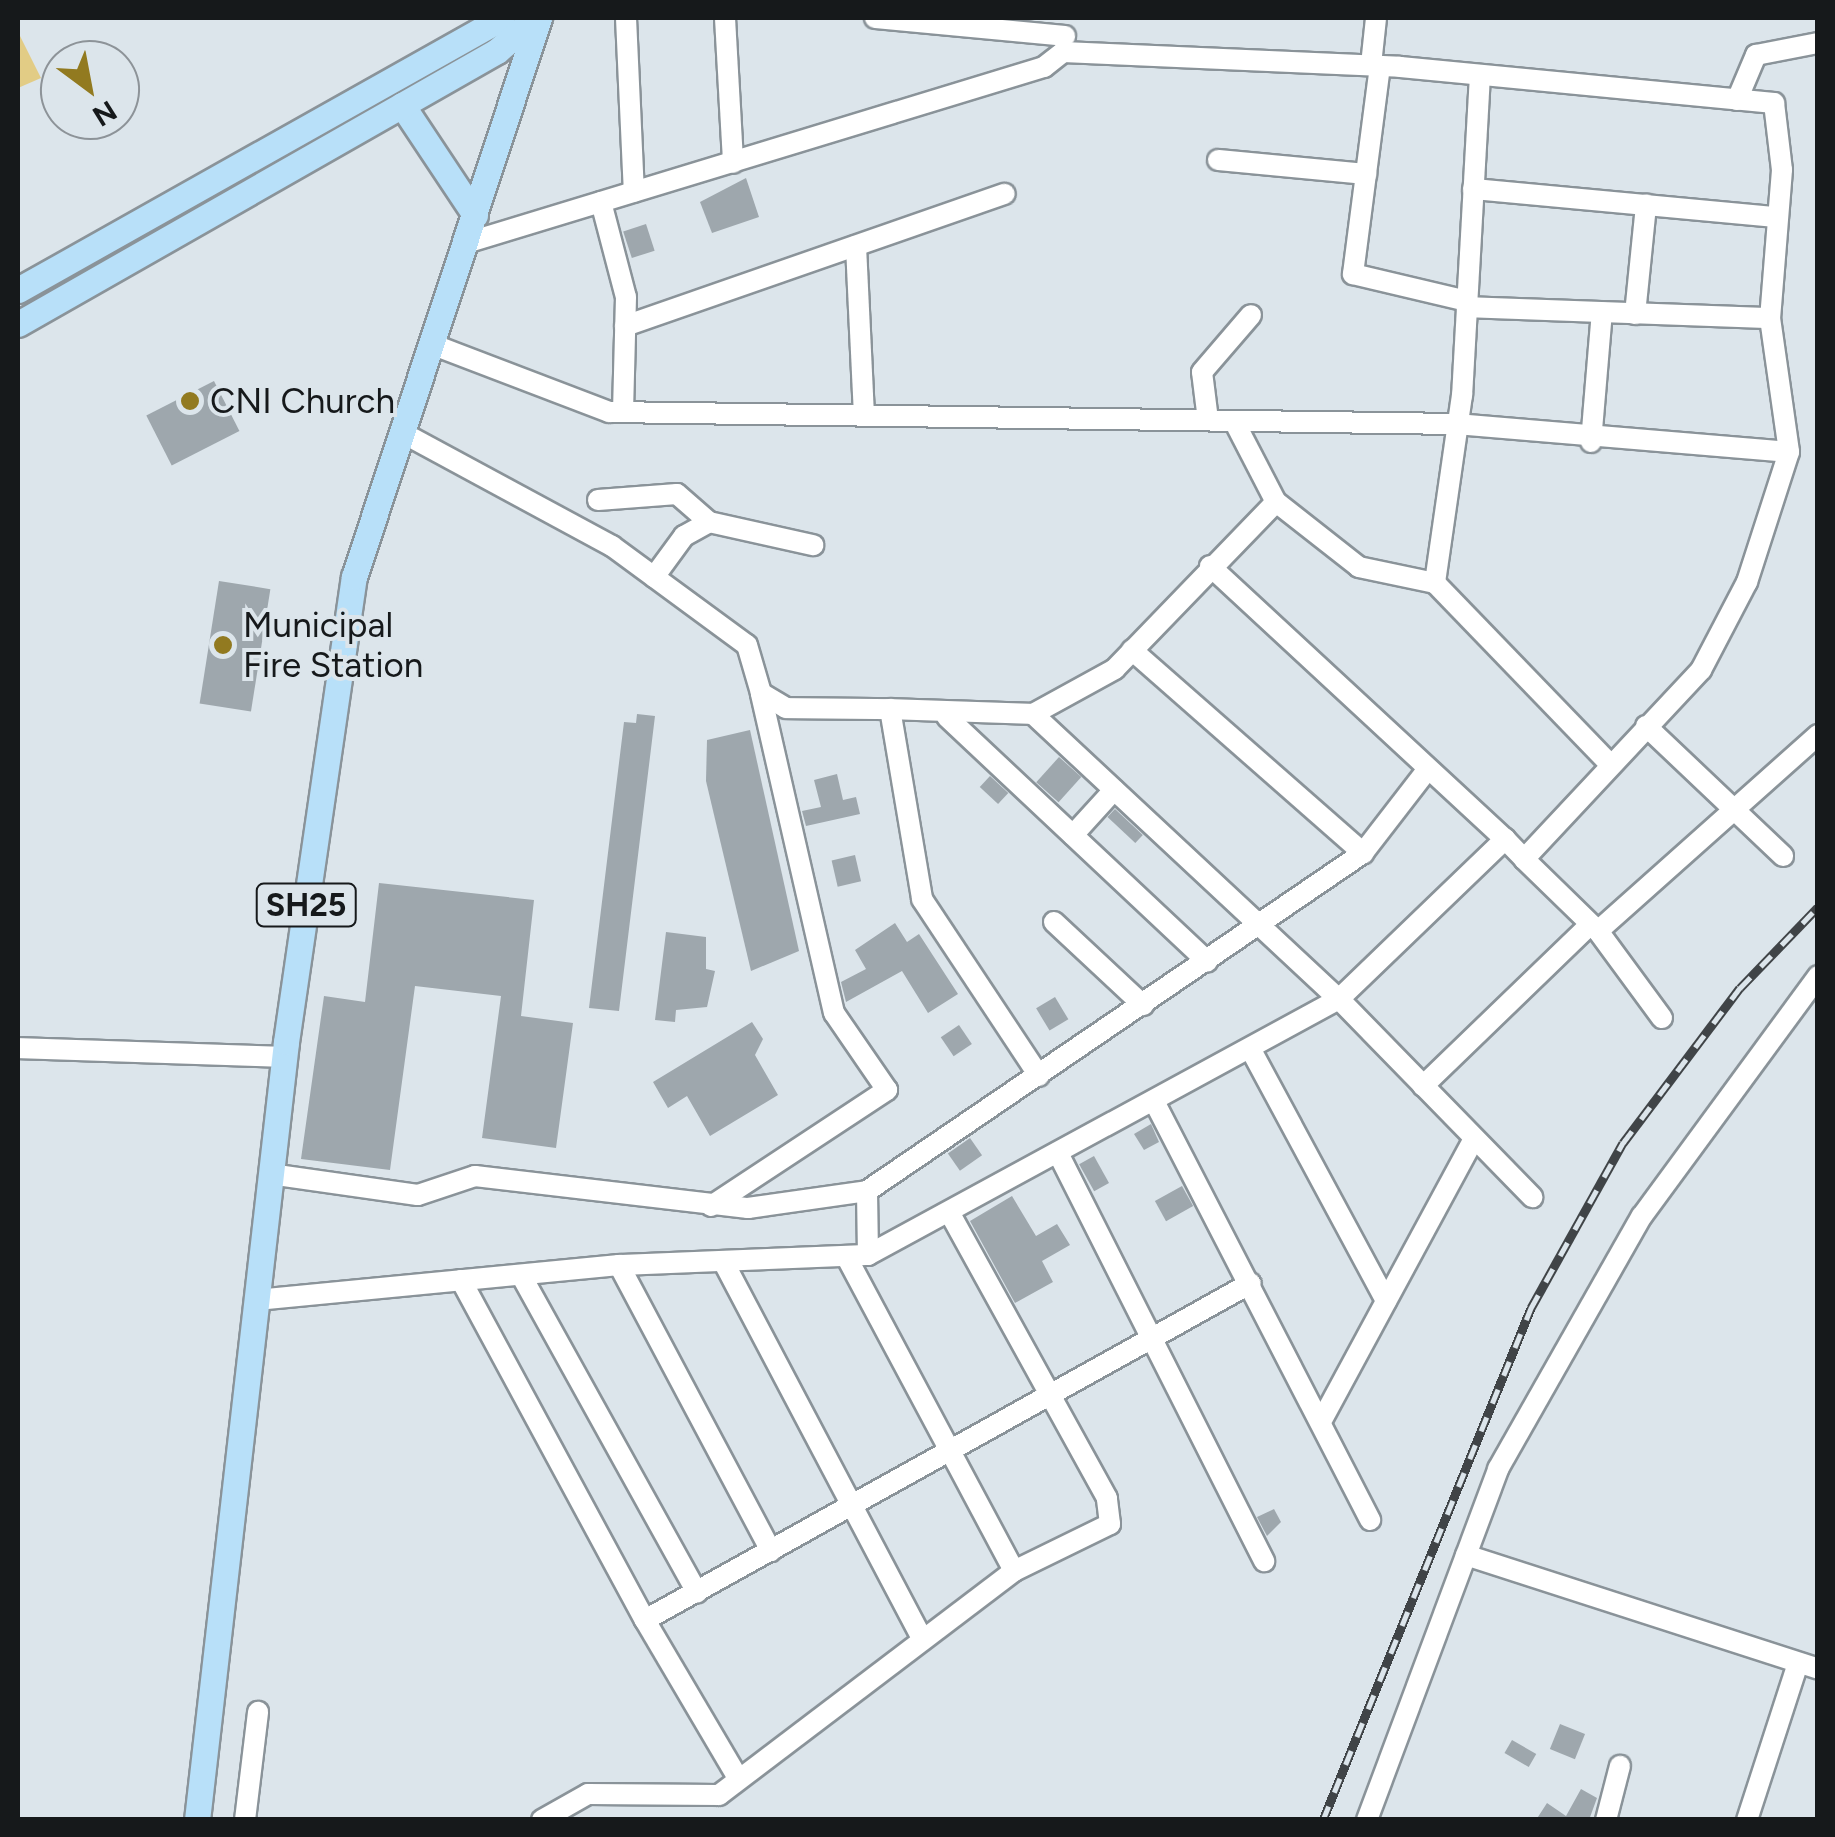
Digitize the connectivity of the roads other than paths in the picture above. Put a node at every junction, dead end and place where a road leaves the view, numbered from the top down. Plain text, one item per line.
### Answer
1 (502, 18) edge
2 (537, 18) edge
3 (626, 18) edge
4 (725, 18) edge
5 (874, 18) edge
6 (1376, 18) edge
7 (1064, 35) edge
8 (1818, 43) edge
9 (1376, 66) junction
10 (1480, 75) junction
11 (1737, 100) junction
12 (402, 105) junction
13 (1218, 160) dead end
14 (733, 162) junction
15 (1366, 174) junction
16 (1473, 189) junction
17 (634, 192) junction
18 (1006, 194) dead end
19 (601, 202) junction
20 (1646, 205) junction
21 (475, 214) junction
22 (1777, 217) junction
23 (466, 243) junction
24 (856, 246) junction
25 (18, 290) edge
26 (1467, 304) junction
27 (1602, 312) junction
28 (1636, 314) junction
29 (1251, 315) dead end
30 (1770, 318) junction
31 (18, 324) edge
32 (626, 326) junction
33 (431, 344) junction
34 (623, 412) junction
35 (864, 416) junction
36 (1208, 420) junction
37 (1234, 421) junction
38 (1458, 424) junction
39 (401, 432) junction
40 (1591, 442) junction
41 (1789, 452) junction
42 (598, 500) dead end
43 (1276, 502) junction
44 (708, 522) junction
45 (813, 545) dead end
46 (1210, 566) junction
47 (654, 577) junction
48 (1435, 583) junction
49 (1132, 650) junction
50 (761, 693) junction
51 (890, 709) junction
52 (1033, 714) junction
53 (947, 717) junction
54 (1646, 726) junction
55 (1818, 736) edge
56 (1609, 763) junction
57 (1428, 768) junction
58 (1114, 790) junction
59 (1736, 810) junction
60 (1072, 835) junction
61 (1505, 839) junction
62 (1363, 853) junction
63 (1784, 856) dead end
64 (1524, 859) junction
65 (1054, 922) dead end
66 (1260, 925) junction
67 (1595, 927) junction
68 (1207, 961) junction
69 (1818, 976) edge
70 (1339, 999) junction
71 (1143, 1005) junction
72 (1662, 1018) dead end
73 (18, 1048) edge
74 (1251, 1050) junction
75 (284, 1057) junction
76 (1039, 1076) junction
77 (1422, 1086) junction
78 (1156, 1105) junction
79 (1474, 1139) junction
80 (1060, 1158) junction
81 (270, 1174) junction
82 (866, 1191) junction
83 (1532, 1197) dead end
84 (711, 1206) junction
85 (952, 1217) junction
86 (857, 1255) junction
87 (723, 1261) junction
88 (618, 1266) junction
89 (521, 1275) junction
90 (461, 1280) junction
91 (1251, 1282) junction
92 (256, 1300) junction
93 (1386, 1302) junction
94 (1157, 1334) junction
95 (1050, 1393) junction
96 (1323, 1418) junction
97 (949, 1456) junction
98 (850, 1510) junction
99 (1370, 1520) dead end
100 (771, 1551) junction
101 (1466, 1555) junction
102 (1264, 1561) dead end
103 (1014, 1571) junction
104 (697, 1592) junction
105 (646, 1620) junction
106 (921, 1637) junction
107 (1808, 1666) edge
108 (258, 1712) dead end
109 (1620, 1766) dead end
110 (738, 1778) junction
111 (197, 1820) edge
112 (245, 1820) edge
113 (542, 1820) edge
114 (1367, 1820) edge
115 (1606, 1820) edge
116 (1748, 1820) edge

1 - 25 main road
2 - 12 main road, SH25
2 - 21 main road, SH25
3 - 17 street
4 - 14 street
5 - 7 street
6 - 9 street
7 - 9 street
7 - 14 street
8 - 11 street
9 - 10 street
9 - 15 street
10 - 11 street
10 - 16 street
11 - 22 street
12 - 21 main road
12 - 31 main road, SH25
13 - 15 street
14 - 17 street
15 - 26 street
16 - 20 street
16 - 26 street
17 - 19 street
18 - 24 street
19 - 23 street
19 - 32 street
20 - 22 street
20 - 28 street
21 - 23 main road, SH25
22 - 30 street
23 - 33 main road, SH25
24 - 32 street
24 - 35 street
26 - 27 street
26 - 38 street
27 - 28 street
27 - 40 street
28 - 30 street
29 - 36 street
30 - 41 street
32 - 34 street
33 - 34 street
33 - 39 main road, SH25
34 - 35 street
35 - 36 street
36 - 37 street
37 - 38 street
37 - 43 street
38 - 40 street
38 - 48 street
39 - 47 street
39 - 75 main road, SH25
40 - 41 street
41 - 54 street
42 - 44 street
43 - 46 street
43 - 48 street
44 - 45 street
44 - 47 street
46 - 49 street
46 - 57 street
47 - 50 street
48 - 56 street
49 - 52 street
49 - 62 street
50 - 51 street
50 - 84 street
51 - 53 street
51 - 76 street
52 - 53 street
52 - 58 street
53 - 60 street
54 - 56 street
54 - 59 street
55 - 59 street
56 - 64 street
57 - 61 street
57 - 62 street
58 - 60 street
58 - 66 street
59 - 63 street
59 - 67 street
60 - 68 street
61 - 64 street
61 - 70 street
62 - 66 street
64 - 67 street
65 - 71 street
66 - 68 street
66 - 70 street
67 - 72 street
67 - 77 street
68 - 71 street
69 - 101 street
70 - 74 street
70 - 77 street
71 - 76 street
73 - 75 street
74 - 78 street
74 - 93 street
75 - 81 main road, SH25
76 - 82 street
77 - 79 street
78 - 80 street
78 - 91 street
79 - 83 street
79 - 93 street
80 - 85 street
80 - 94 street
81 - 84 street
81 - 92 main road, SH25
82 - 84 street
82 - 86 street
85 - 86 street
85 - 95 street
86 - 87 street
86 - 97 street
87 - 88 street
87 - 98 street
88 - 89 street
88 - 100 street
89 - 90 street
89 - 104 street
90 - 92 street
90 - 105 street
91 - 94 street
91 - 96 street
92 - 111 main road, SH25
93 - 96 street
94 - 95 street
94 - 102 street
95 - 97 street
95 - 103 street
96 - 99 street
97 - 98 street
97 - 103 street
98 - 100 street
98 - 106 street
100 - 104 street
101 - 107 street
101 - 114 street
103 - 106 street
104 - 105 street
105 - 110 street
106 - 110 street
107 - 116 street
108 - 112 street
109 - 115 street
110 - 113 street

